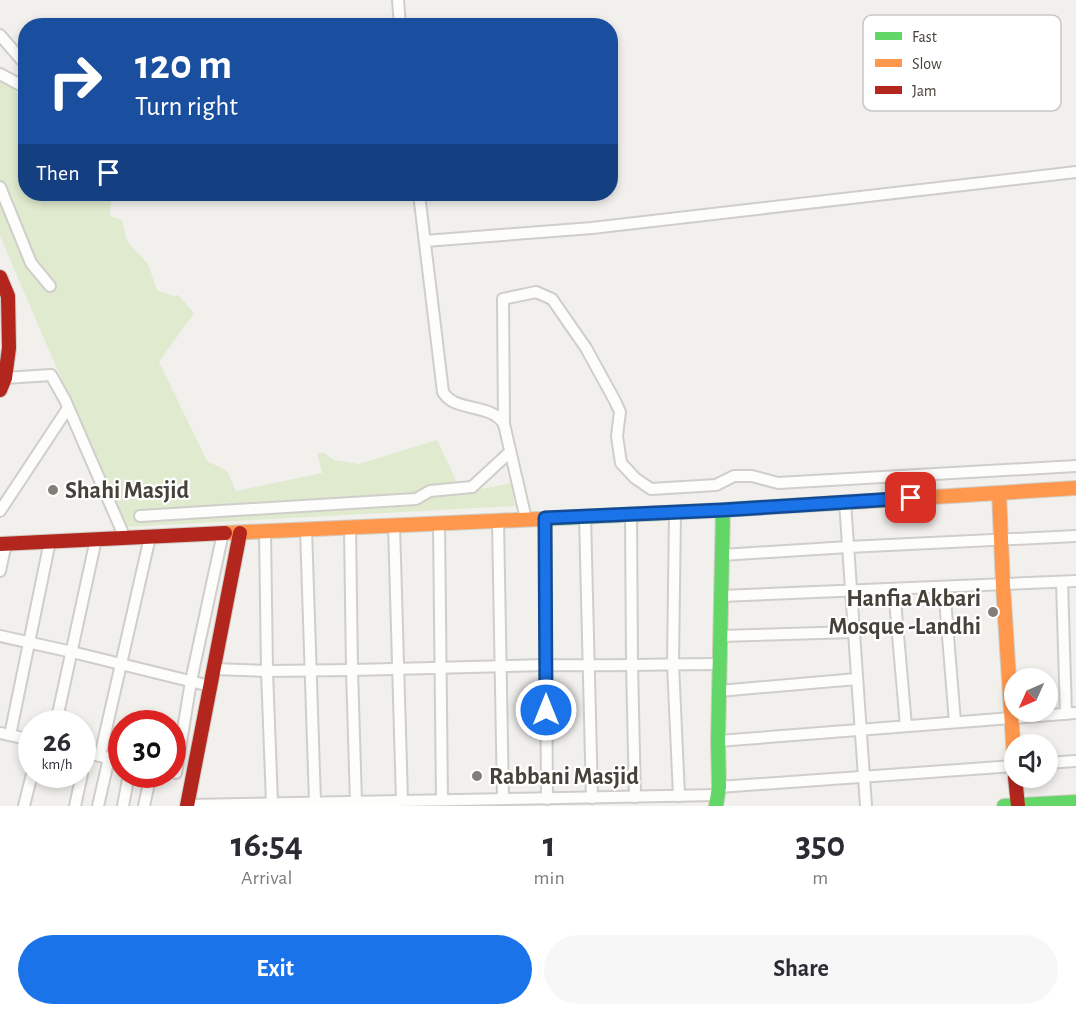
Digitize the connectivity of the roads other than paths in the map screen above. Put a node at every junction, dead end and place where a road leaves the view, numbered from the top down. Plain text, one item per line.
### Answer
1 (398, 0) edge
2 (399, 18) edge
3 (0, 35) edge
4 (18, 56) edge
5 (0, 74) edge
6 (18, 83) edge
7 (1076, 172) edge
8 (0, 187) edge
9 (420, 201) edge
10 (425, 241) junction
11 (0, 277) edge
12 (50, 286) dead end
13 (4, 347) edge
14 (3, 384) edge
15 (68, 408) junction
16 (504, 424) junction
17 (510, 452) junction
18 (1076, 466) edge
19 (1076, 488) edge
20 (999, 493) junction
21 (845, 502) junction
22 (723, 510) junction
23 (0, 511) edge
24 (675, 512) junction
25 (631, 514) junction
26 (140, 516) dead end
27 (585, 516) junction
28 (545, 518) junction
29 (526, 519) junction
30 (498, 520) junction
31 (439, 523) junction
32 (394, 525) junction
33 (350, 527) junction
34 (306, 529) junction
35 (266, 531) junction
36 (223, 533) junction
37 (240, 533) junction
38 (1076, 536) edge
39 (150, 537) junction
40 (124, 538) junction
41 (1000, 538) junction
42 (96, 539) junction
43 (50, 541) junction
44 (3, 544) edge
45 (848, 547) junction
46 (722, 555) junction
47 (0, 571) edge
48 (1076, 581) edge
49 (1062, 582) junction
50 (1003, 585) junction
51 (944, 587) junction
52 (894, 589) junction
53 (852, 591) junction
54 (721, 596) junction
55 (854, 632) junction
56 (0, 636) edge
57 (720, 636) junction
58 (29, 642) junction
59 (72, 652) junction
60 (120, 663) junction
61 (632, 664) junction
62 (673, 664) junction
63 (720, 664) junction
64 (546, 665) junction
65 (501, 666) junction
66 (588, 666) junction
67 (441, 667) junction
68 (398, 668) junction
69 (1009, 668) edge
70 (213, 669) junction
71 (311, 670) junction
72 (352, 670) junction
73 (267, 671) junction
74 (857, 679) junction
75 (191, 681) junction
76 (210, 686) junction
77 (719, 691) junction
78 (59, 710) edge
79 (186, 710) edge
80 (1071, 714) edge
81 (1004, 719) edge
82 (955, 722) junction
83 (906, 726) junction
84 (860, 730) junction
85 (5, 734) edge
86 (718, 741) junction
87 (96, 755) edge
88 (104, 757) junction
89 (108, 758) edge
90 (1076, 761) edge
91 (1058, 762) edge
92 (1004, 767) edge
93 (186, 775) edge
94 (864, 776) junction
95 (193, 777) junction
96 (28, 788) edge
97 (79, 788) edge
98 (126, 788) edge
99 (148, 788) edge
100 (1014, 788) edge
101 (679, 796) junction
102 (717, 796) edge
103 (635, 797) junction
104 (592, 798) junction
105 (503, 799) junction
106 (547, 799) junction
107 (442, 800) junction
108 (402, 801) junction
109 (315, 802) junction
110 (356, 802) junction
111 (525, 802) edge
112 (1076, 802) edge
113 (272, 803) junction
114 (376, 804) edge
115 (188, 805) edge
116 (248, 805) edge
117 (24, 806) edge
118 (75, 806) edge
119 (98, 806) edge
120 (123, 806) edge
121 (144, 806) edge
122 (866, 806) edge
123 (1013, 806) edge

1 - 2 street
3 - 4 street
5 - 6 street
7 - 10 street
8 - 12 street
9 - 10 street
10 - 16 street
11 - 13 street
13 - 14 street
14 - 15 street
15 - 23 street
15 - 40 street
16 - 17 street
16 - 18 street
17 - 26 street
17 - 29 street
19 - 20 street
20 - 21 street
20 - 41 street
21 - 22 street
21 - 45 street
22 - 24 street
22 - 46 street
24 - 25 street
24 - 62 street
25 - 27 street
25 - 61 street
27 - 28 street
27 - 66 street
28 - 29 street
28 - 64 street
29 - 30 street
30 - 31 street
30 - 65 street
31 - 32 street
31 - 67 street
32 - 33 street
32 - 68 street
33 - 34 street
33 - 72 street
34 - 35 street
34 - 71 street
35 - 37 street
35 - 73 street
36 - 37 street
36 - 39 street
36 - 75 street
37 - 70 street
38 - 41 street
39 - 40 street
39 - 60 street
40 - 42 street
41 - 45 street
41 - 50 street
42 - 43 street
42 - 59 street
43 - 44 street
43 - 58 street
44 - 47 street
45 - 46 street
45 - 53 street
46 - 54 street
48 - 49 street
49 - 50 street
49 - 80 street
50 - 51 street
50 - 69 street
51 - 52 street
51 - 82 street
52 - 53 street
52 - 83 street
53 - 54 street
53 - 55 street
54 - 57 street
55 - 57 street
55 - 74 street
56 - 58 street
57 - 63 street
58 - 59 street
58 - 85 street
59 - 60 street
59 - 78 street
60 - 75 street
60 - 88 street
61 - 62 street
61 - 66 street
61 - 103 street
62 - 63 street
62 - 101 street
63 - 77 street
64 - 65 street
64 - 66 street
64 - 106 street
65 - 67 street
65 - 105 street
66 - 104 street
67 - 68 street
67 - 107 street
68 - 72 street
68 - 108 street
70 - 73 street
70 - 76 street
71 - 72 street
71 - 73 street
71 - 109 street
72 - 110 street
73 - 113 street
74 - 77 street
74 - 84 street
75 - 76 street
75 - 79 street
76 - 95 street
77 - 86 street
81 - 82 street
82 - 83 street
83 - 84 street
84 - 86 street
84 - 94 street
86 - 102 street
87 - 88 street
88 - 89 street
88 - 119 street
90 - 91 street
92 - 94 street
93 - 95 street
94 - 102 street
94 - 122 street
95 - 115 street
96 - 117 street
97 - 118 street
98 - 120 street
99 - 121 street
100 - 123 street
101 - 102 street
101 - 103 street
103 - 104 street
104 - 106 street
105 - 107 street
105 - 111 street
106 - 111 street
107 - 108 street
108 - 114 street
109 - 110 street
109 - 113 street
110 - 114 street
112 - 123 street
113 - 116 street
115 - 116 street

